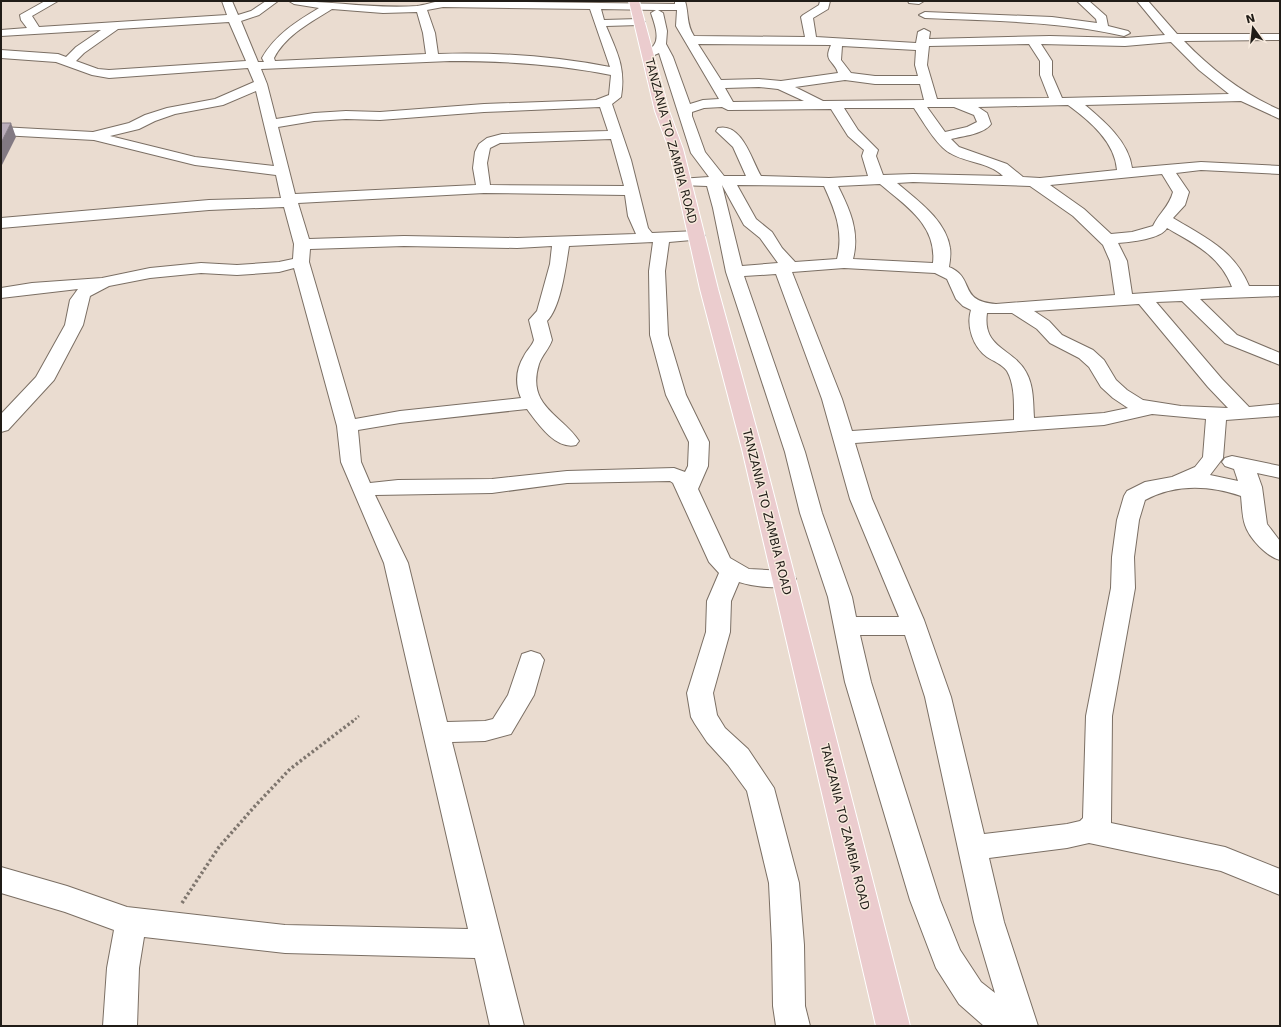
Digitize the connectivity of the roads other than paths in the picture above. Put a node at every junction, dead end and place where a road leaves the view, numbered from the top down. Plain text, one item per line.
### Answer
1 (52, 1) edge
2 (273, 1) edge
3 (294, 1) edge
4 (410, 1) edge
5 (825, 1) edge
6 (1142, 1) edge
7 (918, 2) edge
8 (597, 3) edge
9 (332, 4) edge
10 (645, 8) edge
11 (421, 9) junction
12 (681, 9) edge
13 (402, 10) junction
14 (1077, 10) edge
15 (231, 13) edge
16 (925, 15) junction
17 (984, 16) junction
18 (600, 23) junction
19 (117, 24) junction
20 (1103, 28) junction
21 (37, 30) junction
22 (1, 33) edge
23 (1173, 38) junction
24 (1280, 38) edge
25 (1157, 39) junction
26 (811, 40) junction
27 (693, 41) junction
28 (1033, 41) junction
29 (838, 42) junction
30 (922, 45) junction
31 (656, 46) junction
32 (1, 54) edge
33 (433, 58) junction
34 (64, 60) junction
35 (708, 68) junction
36 (683, 69) junction
37 (260, 70) junction
38 (616, 72) junction
39 (845, 76) junction
40 (901, 80) junction
41 (925, 80) junction
42 (717, 84) junction
43 (781, 85) junction
44 (1244, 97) junction
45 (930, 99) junction
46 (1064, 101) junction
47 (605, 102) junction
48 (917, 103) junction
49 (955, 103) junction
50 (730, 104) junction
51 (819, 104) junction
52 (836, 104) junction
53 (685, 110) junction
54 (1280, 114) edge
55 (271, 124) junction
56 (1, 131) edge
57 (709, 134) junction
58 (94, 136) junction
59 (616, 136) junction
60 (941, 137) junction
61 (1166, 169) junction
62 (1280, 170) edge
63 (283, 171) junction
64 (1125, 173) junction
65 (756, 180) junction
66 (881, 180) junction
67 (720, 181) junction
68 (684, 182) junction
69 (829, 182) junction
70 (1027, 182) junction
71 (484, 189) junction
72 (632, 191) junction
73 (290, 201) junction
74 (1164, 219) junction
75 (1, 223) edge
76 (697, 236) junction
77 (655, 239) junction
78 (1108, 239) junction
79 (561, 242) junction
80 (301, 254) junction
81 (844, 263) junction
82 (787, 268) junction
83 (941, 269) junction
84 (734, 272) junction
85 (104, 282) junction
86 (1280, 291) edge
87 (1243, 292) junction
88 (1, 293) edge
89 (1186, 295) junction
90 (1143, 298) junction
91 (1124, 299) junction
92 (980, 308) junction
93 (1016, 308) junction
94 (1280, 359) edge
95 (532, 403) junction
96 (1152, 408) junction
97 (1280, 410) edge
98 (1217, 413) junction
99 (1244, 413) junction
100 (1, 426) edge
101 (347, 426) junction
102 (1024, 426) junction
103 (844, 438) junction
104 (569, 441) dead end
105 (1213, 458) junction
106 (1243, 464) junction
107 (1280, 472) edge
108 (1182, 481) junction
109 (687, 489) junction
110 (362, 490) junction
111 (1252, 492) junction
112 (1280, 553) edge
113 (731, 572) junction
114 (784, 579) junction
115 (846, 626) junction
116 (914, 626) junction
117 (531, 660) dead end
118 (436, 732) junction
119 (1089, 831) junction
120 (972, 848) junction
121 (1, 880) edge
122 (1280, 882) edge
123 (131, 922) junction
124 (487, 944) junction
125 (891, 1025) edge
126 (120, 1026) edge
127 (508, 1026) edge
128 (793, 1026) edge
129 (1009, 1026) edge
130 (1021, 1026) edge

1 - 21 street
2 - 15 street
3 - 9 street
4 - 13 street
5 - 26 street
6 - 23 street
7 - 16 street
7 - 17 street
8 - 10 street
8 - 11 street
8 - 18 street
9 - 13 street
9 - 37 street
10 - 12 street
10 - 18 street
10 - 31 highway, TANZANIA TO ZAMBIA ROAD
11 - 13 street
11 - 33 street
12 - 27 street
14 - 17 street
14 - 20 street
14 - 20 street
15 - 19 street
15 - 37 street
16 - 17 street
16 - 30 street
18 - 38 street
19 - 21 street
19 - 34 street
20 - 25 street
21 - 22 street
21 - 34 street
23 - 24 street
23 - 25 street
23 - 44 street
25 - 28 street
26 - 27 street
26 - 29 street
27 - 31 street
27 - 35 street
28 - 30 street
28 - 46 street
29 - 30 street
29 - 39 street
30 - 41 street
31 - 36 street
31 - 68 highway, TANZANIA TO ZAMBIA ROAD
32 - 34 street
33 - 37 street
33 - 38 street
34 - 37 street
35 - 36 street
35 - 42 street
36 - 53 street
37 - 55 street
37 - 58 street
38 - 47 street
39 - 40 street
39 - 43 street
40 - 41 street
40 - 45 street
41 - 45 street
42 - 43 street
42 - 50 street
43 - 51 street
44 - 46 street
44 - 54 street
45 - 48 street
45 - 49 street
46 - 49 street
46 - 64 street
47 - 55 street
47 - 59 street
48 - 52 street
48 - 60 street
49 - 60 street
50 - 51 street
50 - 53 street
50 - 57 street
51 - 52 street
52 - 66 street
53 - 57 street
55 - 63 street
56 - 58 street
57 - 65 street
57 - 67 street
58 - 63 street
59 - 71 street
59 - 72 street
60 - 70 street
61 - 62 street
61 - 64 street
61 - 74 street
63 - 73 street
64 - 70 street
65 - 67 street
65 - 69 street
66 - 69 street
66 - 70 street
66 - 83 street
67 - 68 street
67 - 82 street
67 - 84 street
68 - 76 highway, TANZANIA TO ZAMBIA ROAD
69 - 81 street
70 - 78 street
71 - 72 street
71 - 73 street
72 - 77 street
73 - 75 street
73 - 80 street
74 - 78 street
74 - 87 street
76 - 77 street
76 - 114 highway, TANZANIA TO ZAMBIA ROAD
77 - 79 street
77 - 109 street
78 - 91 street
79 - 80 street
79 - 95 street
80 - 85 street
80 - 101 street
81 - 82 street
81 - 83 street
82 - 84 street
82 - 103 street
83 - 92 street
84 - 115 street
85 - 88 street
85 - 100 street
86 - 87 street
87 - 89 street
89 - 90 street
89 - 94 street
90 - 91 street
90 - 99 street
91 - 93 street
92 - 93 street
92 - 102 street
93 - 96 street
95 - 101 street
95 - 104 street
96 - 98 street
96 - 102 street
97 - 99 street
98 - 99 street
98 - 105 street
101 - 110 street
102 - 103 street
103 - 116 street
105 - 106 street
105 - 108 street
106 - 107 street
106 - 111 street
108 - 111 street
108 - 119 street
109 - 110 street
109 - 113 street
110 - 118 street
111 - 112 street
113 - 114 street
113 - 128 street
114 - 125 highway, TANZANIA TO ZAMBIA ROAD
115 - 116 street
115 - 129 street
116 - 120 street
117 - 118 street
118 - 124 street
119 - 120 street
119 - 122 street
120 - 130 street
121 - 123 street
123 - 124 street
123 - 126 street
124 - 127 street

